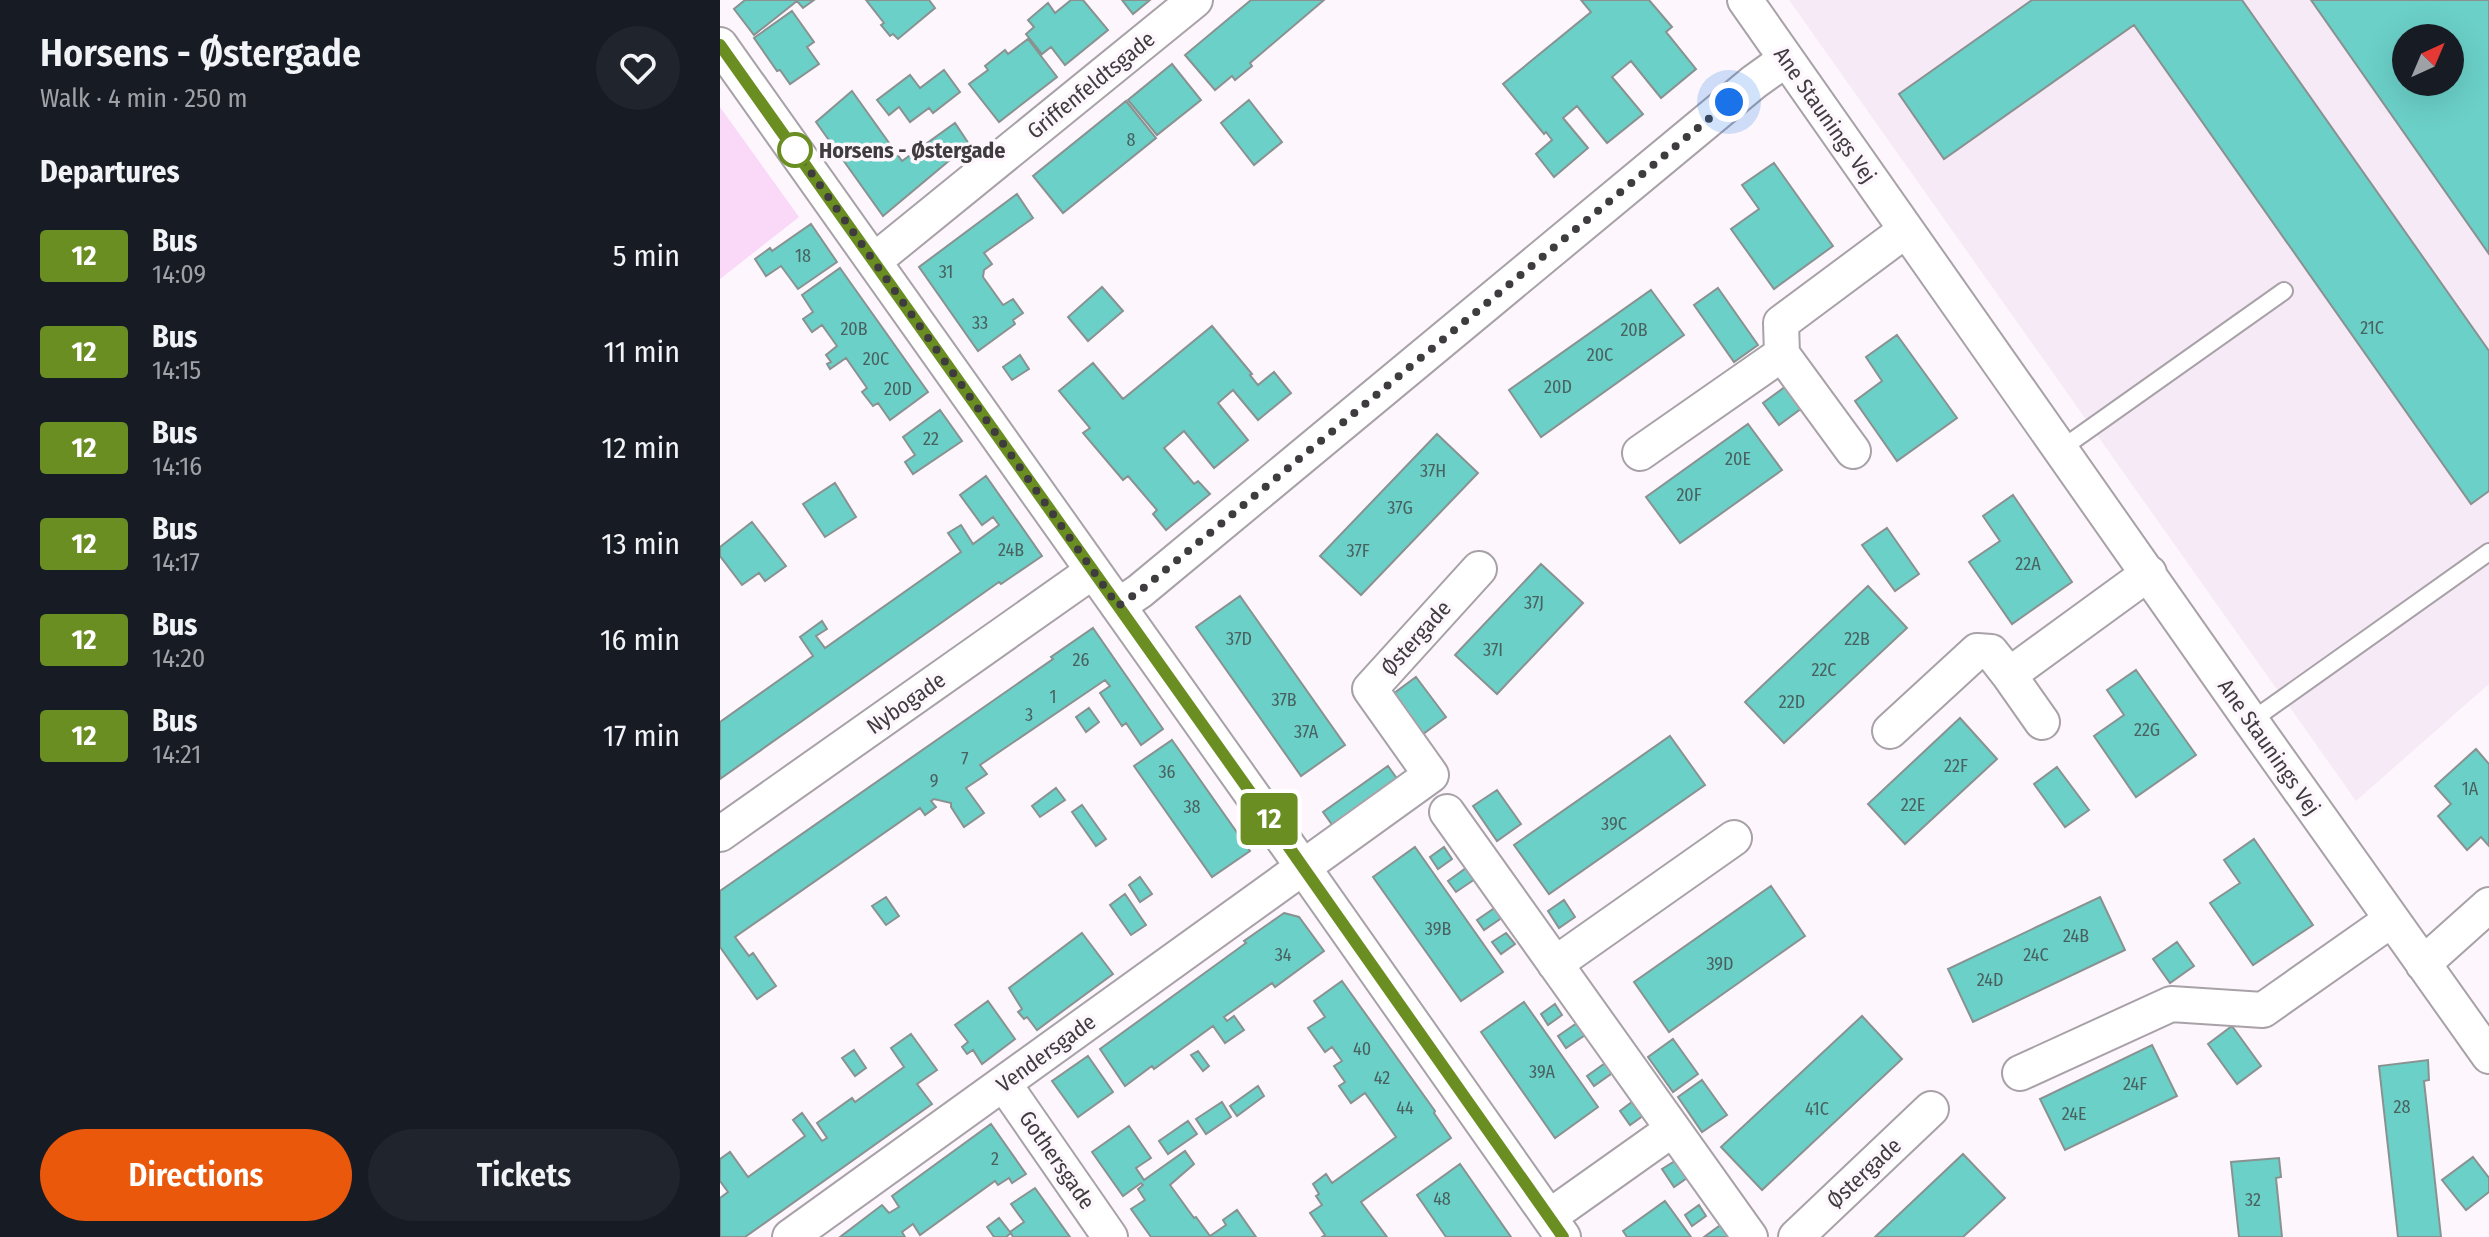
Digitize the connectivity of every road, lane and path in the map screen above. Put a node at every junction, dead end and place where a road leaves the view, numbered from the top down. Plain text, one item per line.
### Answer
1 (1195, 0) edge
2 (1745, 0) edge
3 (722, 52) edge
4 (1786, 59) junction
5 (1906, 230) junction
6 (874, 261) junction
7 (2284, 291) dead end
8 (1782, 354) junction
9 (2061, 449) junction
10 (1853, 451) dead end
11 (1640, 453) dead end
12 (2489, 552) edge
13 (1479, 569) dead end
14 (1093, 571) junction
15 (2149, 573) junction
16 (1118, 606) junction
17 (2009, 675) junction
18 (2251, 721) junction
19 (2042, 722) dead end
20 (1890, 731) dead end
21 (1447, 812) dead end
22 (720, 834) edge
23 (1734, 838) dead end
24 (1303, 869) junction
25 (2489, 905) edge
26 (2391, 920) junction
27 (1555, 964) junction
28 (2423, 964) junction
29 (2489, 1056) edge
30 (2020, 1073) dead end
31 (1004, 1084) junction
32 (1931, 1109) dead end
33 (1673, 1129) junction
34 (1556, 1227) edge
35 (790, 1237) edge
36 (1110, 1237) edge
37 (1750, 1237) edge
38 (1796, 1237) edge

1 - 6 street, Griffenfeldtsgade
2 - 4 street, Ane Staunings Vej
3 - 6 street
4 - 5 street, Ane Staunings Vej
4 - 16 street
5 - 8 street
5 - 9 street, Ane Staunings Vej
6 - 14 street
7 - 9 lane
8 - 10 street
8 - 11 street
9 - 15 street, Ane Staunings Vej
12 - 18 lane
13 - 24 street, Østergade
14 - 16 street
14 - 22 street, Nybogade
15 - 17 street
15 - 18 street, Ane Staunings Vej
16 - 24 street
17 - 19 street
17 - 20 street
18 - 26 street, Ane Staunings Vej
21 - 27 street
23 - 27 street
24 - 31 street, Vendersgade
24 - 34 street
25 - 28 street
26 - 28 street, Ane Staunings Vej
26 - 30 street
27 - 33 street
28 - 29 street, Ane Staunings Vej
31 - 35 street, Vendersgade
31 - 36 street, Gothersgade
32 - 38 street, Østergade
33 - 34 street
33 - 37 street

